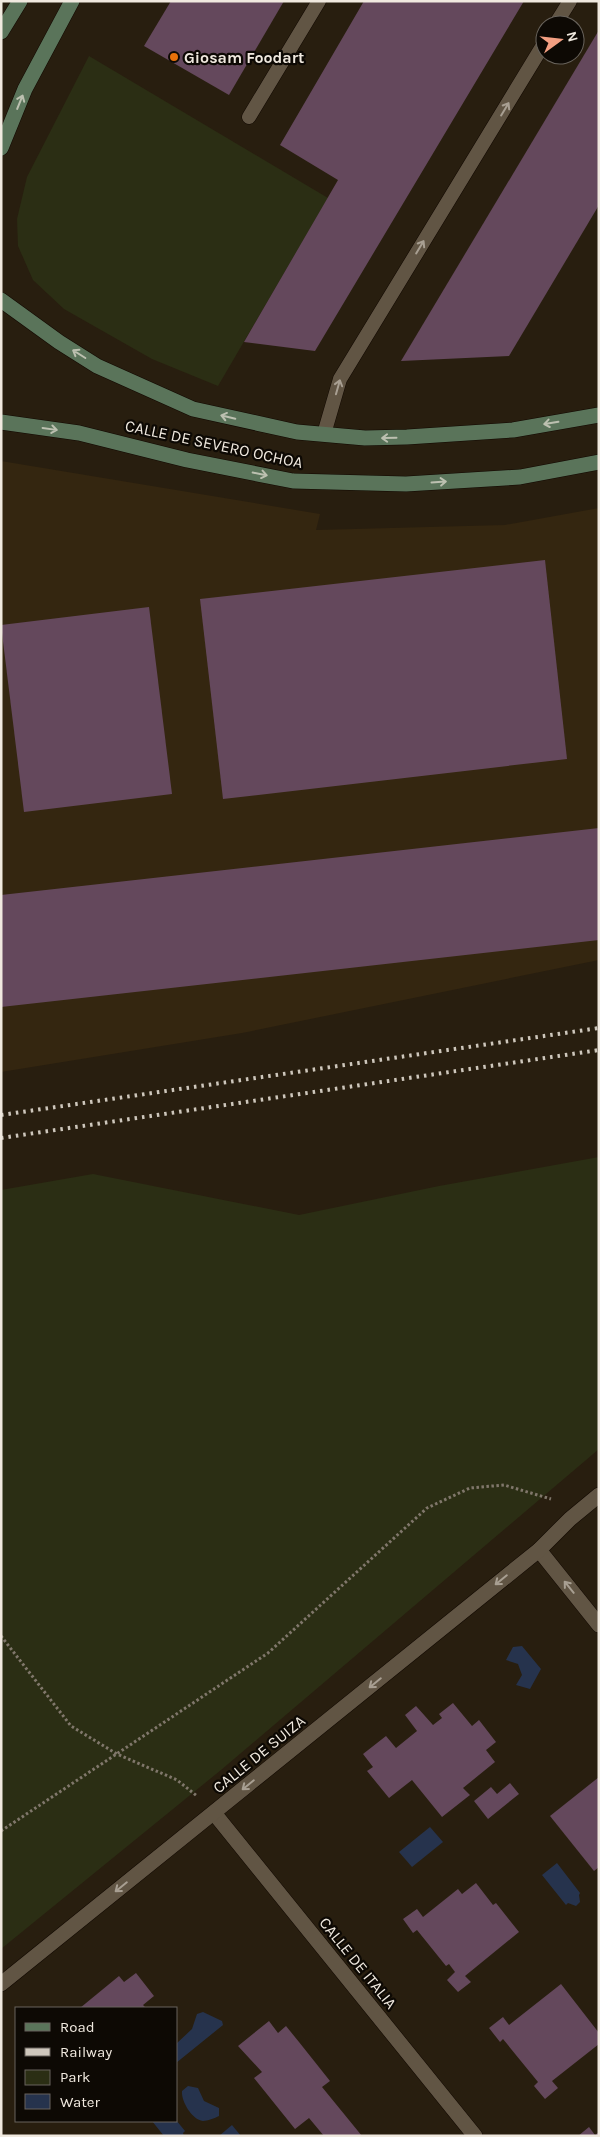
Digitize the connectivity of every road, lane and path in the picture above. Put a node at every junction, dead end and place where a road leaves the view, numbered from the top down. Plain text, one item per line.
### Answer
1 (20, 1) edge
2 (72, 1) edge
3 (319, 1) edge
4 (570, 1) edge
5 (561, 15) edge
6 (1, 32) edge
7 (535, 58) edge
8 (249, 118) dead end
9 (1, 148) edge
10 (1, 300) edge
11 (599, 416) edge
12 (1, 422) edge
13 (324, 434) junction
14 (599, 462) edge
15 (599, 1495) edge
16 (551, 1499) dead end
17 (539, 1550) junction
18 (599, 1625) edge
19 (1, 1636) edge
20 (117, 1754) junction
21 (200, 1797) dead end
22 (214, 1813) junction
23 (1, 1831) edge
24 (1, 1984) edge
25 (475, 2136) edge

1 - 6 street
9 -> 2 street
3 - 8 lane
4 - 5 lane
13 -> 7 lane
13 -> 10 street, CALLE DE SEVERO OCHOA
11 -> 13 street, CALLE DE SEVERO OCHOA
12 -> 14 street, CALLE DE SEVERO OCHOA
15 - 17 street, CALLE DE SUIZA
16 - 20 path
18 -> 17 street
17 -> 22 street, CALLE DE SUIZA
19 - 20 path
20 - 21 path
20 - 23 path
22 -> 24 street, CALLE DE SUIZA
22 - 25 street, CALLE DE ITALIA

